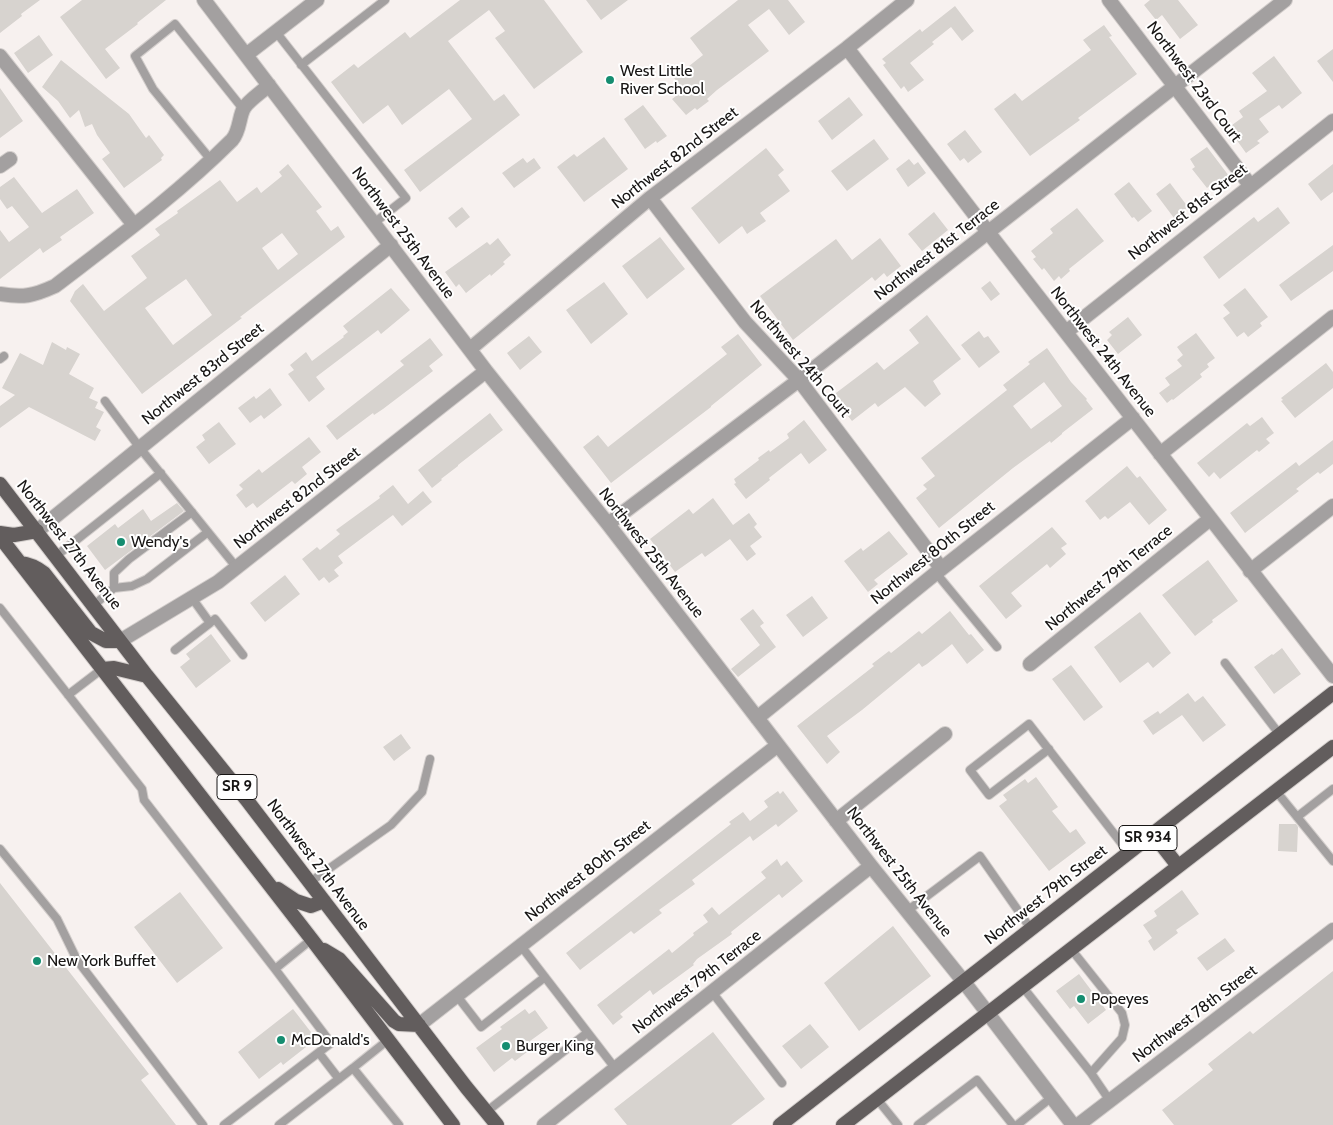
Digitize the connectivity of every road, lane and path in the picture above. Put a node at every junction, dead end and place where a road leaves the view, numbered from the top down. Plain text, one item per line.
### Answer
1 (204, 0) edge
2 (316, 0) edge
3 (385, 0) edge
4 (907, 0) edge
5 (1109, 0) edge
6 (1285, 0) edge
7 (276, 32) junction
8 (847, 48) junction
9 (246, 55) junction
10 (0, 56) edge
11 (301, 65) junction
12 (269, 85) junction
13 (1176, 87) junction
14 (244, 108) junction
15 (1333, 121) edge
16 (211, 160) junction
17 (1250, 186) junction
18 (650, 198) junction
19 (374, 223) junction
20 (134, 225) junction
21 (988, 232) junction
22 (391, 245) junction
23 (0, 294) edge
24 (1333, 317) edge
25 (1066, 332) junction
26 (470, 349) junction
27 (486, 371) junction
28 (799, 380) junction
29 (105, 402) dead end
30 (1133, 418) junction
31 (140, 448) junction
32 (1160, 454) junction
33 (161, 473) junction
34 (0, 484) edge
35 (1333, 506) edge
36 (192, 512) junction
37 (1210, 519) junction
38 (608, 524) junction
39 (37, 531) junction
40 (208, 532) junction
41 (0, 535) edge
42 (56, 556) junction
43 (20, 563) junction
44 (237, 568) junction
45 (939, 570) junction
46 (1250, 571) junction
47 (114, 588) junction
48 (192, 598) junction
49 (94, 604) junction
50 (0, 608) edge
51 (210, 623) junction
52 (120, 641) junction
53 (997, 647) dead end
54 (175, 650) dead end
55 (243, 655) dead end
56 (1225, 663) dead end
57 (1030, 664) dead end
58 (102, 669) junction
59 (147, 676) junction
60 (1333, 676) edge
61 (1333, 694) edge
62 (68, 695) junction
63 (756, 718) junction
64 (945, 734) dead end
65 (1280, 735) junction
66 (778, 745) junction
67 (1333, 747) edge
68 (1049, 749) junction
69 (430, 759) dead end
70 (1333, 789) edge
71 (1276, 791) junction
72 (1297, 817) junction
73 (836, 820) junction
74 (1153, 834) junction
75 (0, 849) edge
76 (1128, 853) junction
77 (1333, 861) edge
78 (871, 866) junction
79 (1178, 866) junction
80 (265, 880) junction
81 (310, 882) junction
82 (324, 901) junction
83 (907, 910) junction
84 (1031, 929) junction
85 (1333, 930) edge
86 (314, 942) junction
87 (521, 946) junction
88 (1071, 949) junction
89 (275, 969) junction
90 (545, 977) junction
91 (964, 982) junction
92 (1022, 986) junction
93 (712, 992) junction
94 (457, 996) junction
95 (988, 1013) junction
96 (419, 1025) junction
97 (587, 1032) junction
98 (388, 1040) junction
99 (319, 1053) junction
100 (353, 1068) junction
101 (615, 1068) junction
102 (1091, 1073) junction
103 (339, 1079) junction
104 (782, 1084) dead end
105 (1052, 1098) junction
106 (877, 1099) junction
107 (1110, 1101) junction
108 (486, 1112) junction
109 (550, 1123) edge
110 (203, 1125) edge
111 (224, 1125) edge
112 (279, 1125) edge
113 (399, 1125) edge
114 (453, 1125) edge
115 (497, 1125) edge
116 (780, 1125) edge
117 (843, 1125) edge
118 (898, 1125) edge
119 (918, 1125) edge
120 (1015, 1125) edge
121 (1073, 1125) edge
122 (1078, 1125) edge

1 - 9 street, Northwest 25th Avenue
2 - 7 street
3 - 11 lane
4 - 8 street, Northwest 82nd Street
5 - 13 street, Northwest 23rd Court
6 - 13 street, Northwest 81st Terrace
7 - 9 street
7 - 11 lane
8 - 18 street, Northwest 82nd Street
8 - 21 street, Northwest 24th Avenue
9 - 12 street, Northwest 25th Avenue
10 - 20 street
11 - 19 lane
12 - 14 street
12 - 19 street, Northwest 25th Avenue
13 - 17 street, Northwest 23rd Court
13 - 21 street, Northwest 81st Terrace
14 - 16 street
14 - 16 lane
15 - 17 street, Northwest 81st Street
16 - 20 street
17 - 25 street, Northwest 81st Street
18 - 26 street, Northwest 82nd Street
18 - 28 street, Northwest 24th Court
19 - 22 street, Northwest 25th Avenue
20 - 23 street
21 - 25 street, Northwest 24th Avenue
21 - 28 street, Northwest 81st Terrace
22 - 26 street, Northwest 25th Avenue
22 - 31 street, Northwest 83rd Street
24 - 32 street
25 - 30 street, Northwest 24th Avenue
26 - 27 street, Northwest 25th Avenue
27 - 38 street, Northwest 25th Avenue
27 - 44 street, Northwest 82nd Street
28 - 38 street, Northwest 81st Terrace
28 - 45 street, Northwest 24th Court
29 - 31 lane
30 - 32 street, Northwest 24th Avenue
30 - 45 street, Northwest 80th Street
31 - 33 lane
31 - 39 street, Northwest 83rd Street
32 - 37 street, Northwest 24th Avenue
33 - 36 lane
33 - 42 lane
34 - 39 main road, Northwest 27th Avenue / SR 9
35 - 46 street
36 - 40 lane
36 - 47 lane
37 - 46 street, Northwest 24th Avenue
37 - 57 street, Northwest 79th Terrace
38 - 63 street, Northwest 25th Avenue
39 - 41 main road
39 - 42 main road, Northwest 27th Avenue / SR 9
40 - 44 lane
40 - 47 lane
41 - 43 main road, SR 9
42 - 49 main road, Northwest 27th Avenue / SR 9
43 - 52 main road
43 - 58 main road, SR 9
44 - 48 street, Northwest 82nd Street
45 - 53 lane, Northwest 24th Court
45 - 63 street, Northwest 80th Street
46 - 60 street, Northwest 24th Avenue
47 - 49 lane
48 - 51 lane
48 - 52 street, Northwest 82nd Street
49 - 52 main road, Northwest 27th Avenue / SR 9
50 - 62 lane
51 - 54 lane
51 - 55 lane
52 - 59 main road, Northwest 27th Avenue / SR 9
56 - 65 lane
58 - 59 main road
58 - 62 lane
58 - 80 main road, SR 9
59 - 81 main road, Northwest 27th Avenue / SR 9
61 - 65 main road, Northwest 79th Street / SR 934
62 - 89 lane
63 - 66 street, Northwest 25th Avenue
64 - 73 street
65 - 74 main road, Northwest 79th Street / SR 934
66 - 73 street, Northwest 25th Avenue
66 - 87 street, Northwest 80th Street
67 - 71 main road, SR 934
68 - 68 lane
68 - 76 lane
69 - 81 lane
70 - 72 lane
71 - 72 lane
71 - 79 main road, SR 934
72 - 77 lane
73 - 78 street, Northwest 25th Avenue
74 - 76 main road, Northwest 79th Street / SR 934
74 - 79 main road
75 - 110 lane
76 - 84 main road, Northwest 79th Street / SR 934
78 - 83 street, Northwest 25th Avenue
78 - 93 street, Northwest 79th Terrace
79 - 88 main road, SR 934
80 - 82 main road
80 - 86 main road, SR 9
81 - 82 main road, Northwest 27th Avenue / SR 9
82 - 96 main road, Northwest 27th Avenue / SR 9
83 - 84 lane
83 - 91 street, Northwest 25th Avenue
84 - 91 main road, Northwest 79th Street / SR 934
85 - 107 street, Northwest 78th Street
86 - 89 lane
86 - 96 main road
86 - 98 main road, SR 9
87 - 90 lane
87 - 94 street, Northwest 80th Street
88 - 92 main road, SR 934
88 - 102 lane
89 - 99 lane
90 - 94 lane
90 - 97 lane
91 - 95 street, Northwest 25th Avenue
91 - 116 main road, Northwest 79th Street / SR 934
92 - 95 main road, SR 934
92 - 102 lane
93 - 101 street, Northwest 79th Terrace
93 - 104 lane
94 - 96 street, Northwest 80th Street
95 - 105 street, Northwest 25th Avenue
95 - 106 main road, SR 934
96 - 108 main road, Northwest 27th Avenue / SR 9
97 - 101 lane
97 - 108 lane
98 - 100 lane
98 - 114 main road, SR 9
99 - 103 lane
99 - 111 lane
100 - 103 lane
100 - 113 lane
101 - 109 street, Northwest 79th Terrace
102 - 107 lane
103 - 112 lane
105 - 120 lane
105 - 121 street, Northwest 25th Avenue
106 - 117 main road, SR 934
106 - 118 lane
107 - 122 street, Northwest 78th Street
108 - 115 main road, Northwest 27th Avenue / SR 9
119 - 120 lane

